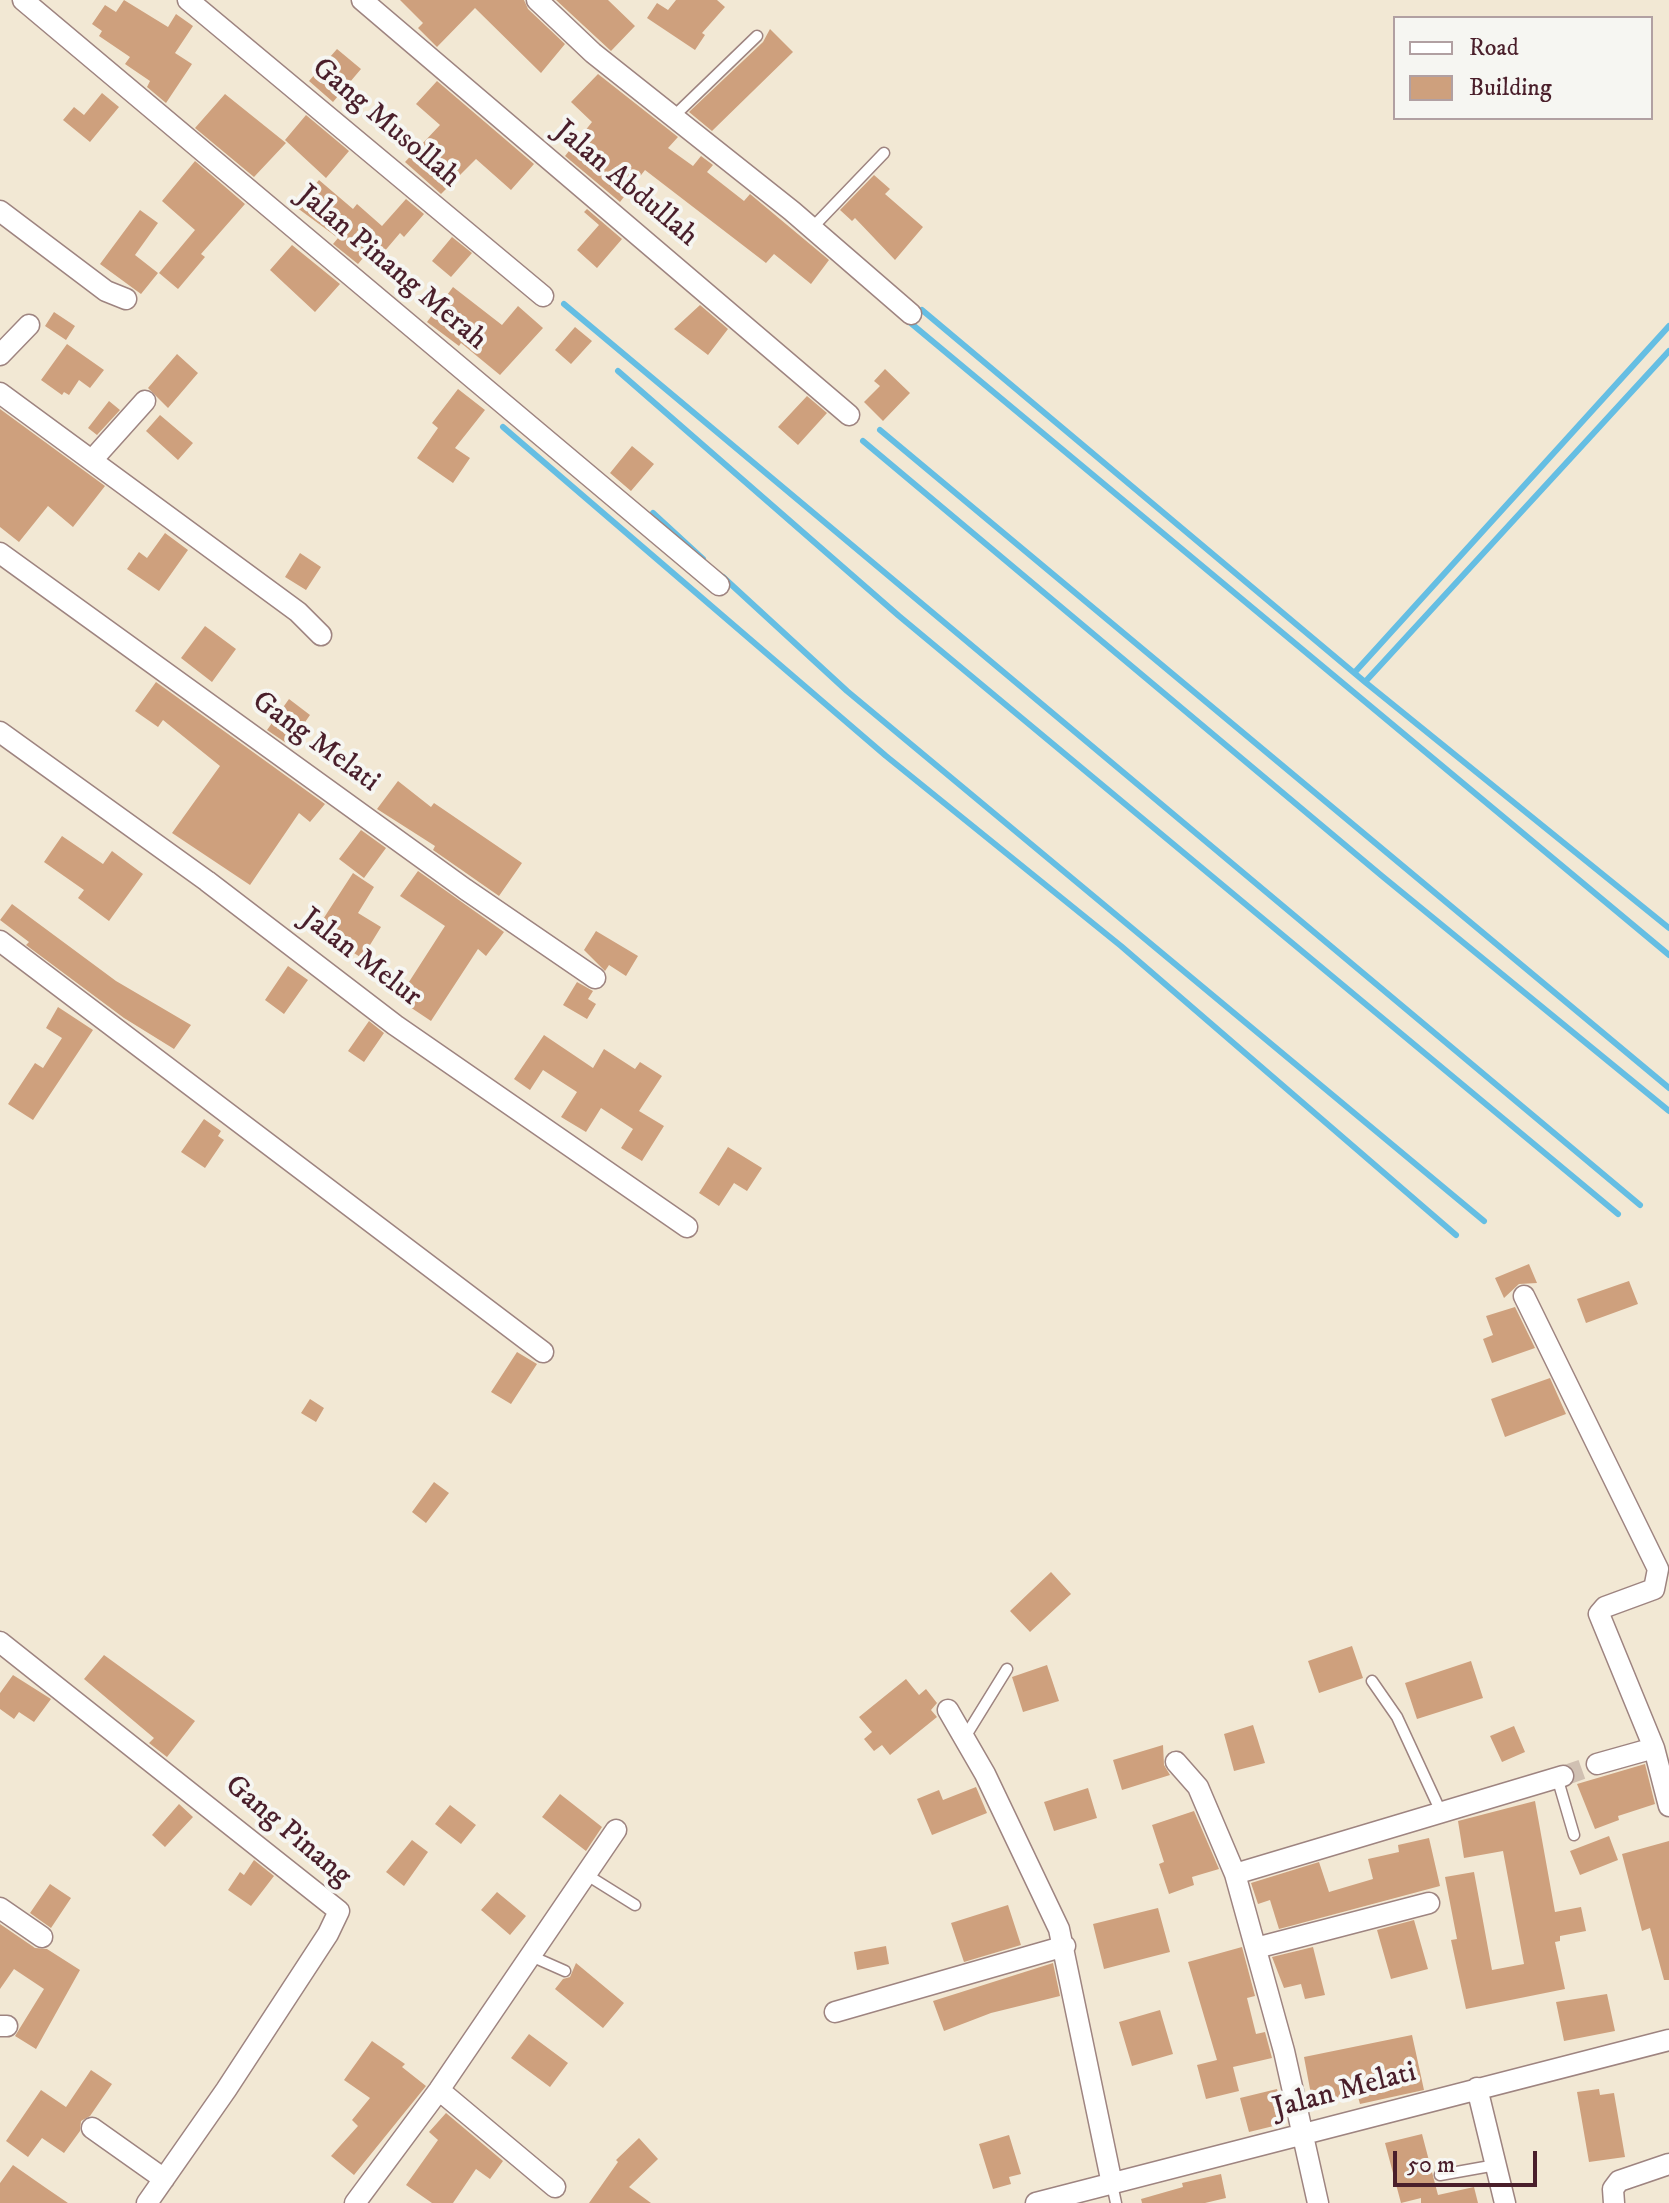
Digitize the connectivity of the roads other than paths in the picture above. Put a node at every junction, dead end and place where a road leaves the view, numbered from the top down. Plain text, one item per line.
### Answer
1 (23, 0) edge
2 (188, 0) edge
3 (362, 0) edge
4 (537, 0) edge
5 (561, 8) edge
6 (757, 36) dead end
7 (673, 117) junction
8 (884, 153) dead end
9 (0, 211) edge
10 (812, 228) junction
11 (543, 296) dead end
12 (126, 299) dead end
13 (911, 314) dead end
14 (29, 325) dead end
15 (0, 355) edge
16 (0, 393) edge
17 (145, 401) dead end
18 (849, 415) dead end
19 (93, 459) junction
20 (0, 553) edge
21 (719, 585) dead end
22 (321, 635) dead end
23 (0, 732) edge
24 (0, 941) edge
25 (595, 978) dead end
26 (687, 1227) dead end
27 (1524, 1296) dead end
28 (543, 1352) dead end
29 (0, 1642) edge
30 (1007, 1669) dead end
31 (1372, 1681) dead end
32 (948, 1710) dead end
33 (965, 1737) junction
34 (1654, 1748) junction
35 (1176, 1762) dead end
36 (1597, 1764) tunnel mouth
37 (1560, 1776) joint
38 (1669, 1806) edge
39 (1441, 1812) junction
40 (616, 1830) dead end
41 (1574, 1835) dead end
42 (1235, 1874) junction
43 (587, 1875) junction
44 (1429, 1903) dead end
45 (635, 1905) dead end
46 (0, 1908) edge
47 (42, 1937) dead end
48 (1065, 1946) junction
49 (1256, 1948) junction
50 (531, 1956) junction
51 (565, 1971) dead end
52 (835, 2012) dead end
53 (1669, 2040) edge
54 (1477, 2088) junction
55 (439, 2090) junction
56 (92, 2128) dead end
57 (1304, 2135) junction
58 (1669, 2164) edge
59 (1496, 2165) junction
60 (1440, 2175) dead end
61 (164, 2179) junction
62 (555, 2187) dead end
63 (1114, 2194) edge
64 (147, 2203) edge
65 (355, 2203) edge
66 (1036, 2203) edge
67 (1318, 2203) edge
68 (1505, 2203) edge
69 (1614, 2203) edge

1 - 21 street, Jalan Pinang Merah
2 - 11 street, Gang Musollah
3 - 18 street, Jalan Abdullah
4 - 5 street
5 - 7 street
6 - 7 lane
7 - 10 street
8 - 10 lane
9 - 12 street
10 - 13 street
14 - 15 street
16 - 19 street
17 - 19 street
19 - 22 street
20 - 25 street, Gang Melati
23 - 26 street, Jalan Melur
24 - 28 street
27 - 34 street
29 - 61 street, Gang Pinang
30 - 33 lane
31 - 39 lane
32 - 33 street
33 - 48 street
34 - 36 street
34 - 38 street
35 - 42 street
37 - 39 street
37 - 41 lane
39 - 42 street
40 - 43 street
42 - 49 street
43 - 45 lane
43 - 50 street
44 - 49 street
46 - 47 street
48 - 52 street
48 - 63 street
49 - 57 street
50 - 51 lane
50 - 55 street
53 - 54 street, Jalan Melati
54 - 57 street, Jalan Melati
54 - 59 street
55 - 62 street
55 - 65 street
56 - 61 street
57 - 63 street, Jalan Melati
57 - 67 street
58 - 69 street
59 - 60 lane
59 - 68 street
61 - 64 street, Gang Pinang
63 - 66 street, Jalan Melati

